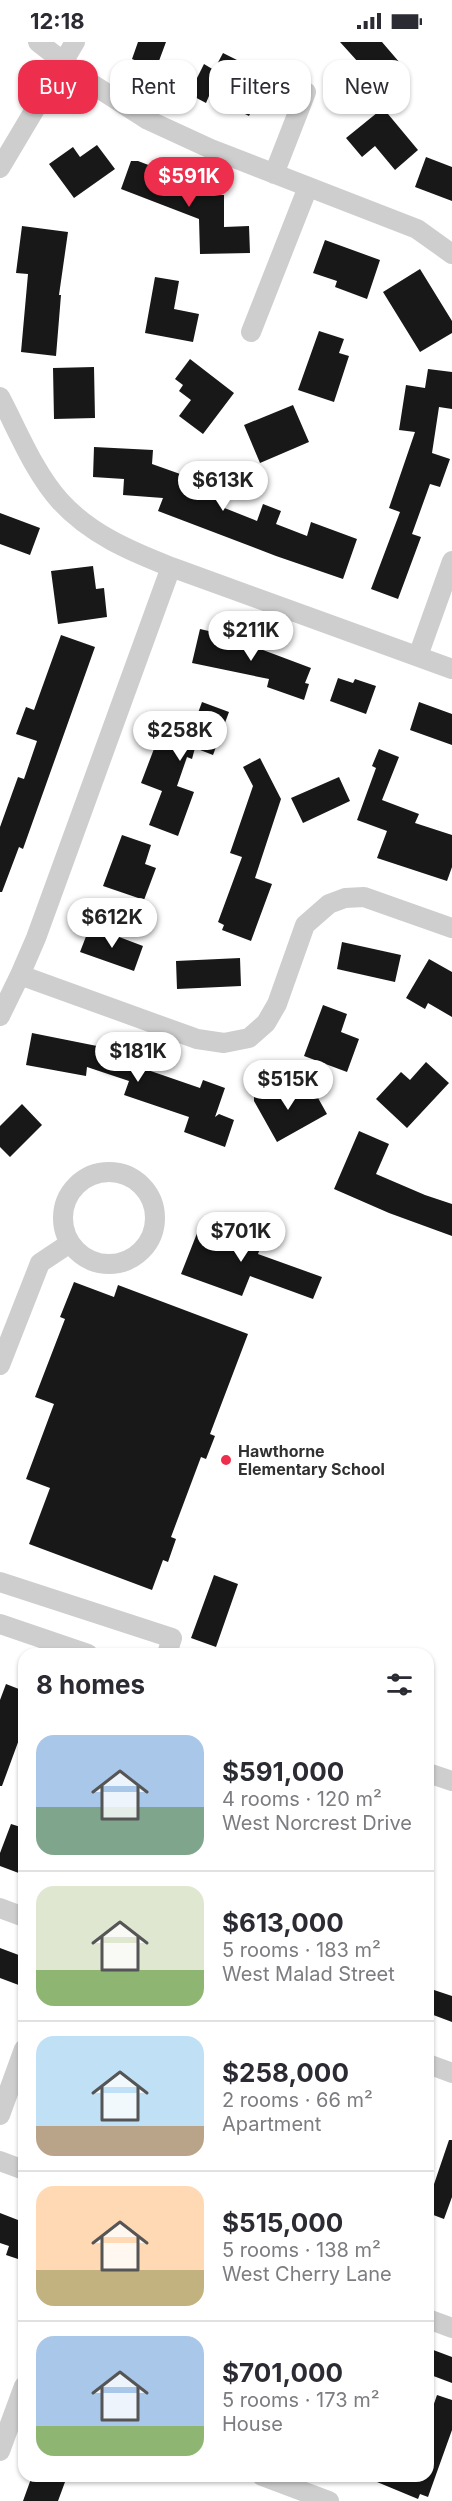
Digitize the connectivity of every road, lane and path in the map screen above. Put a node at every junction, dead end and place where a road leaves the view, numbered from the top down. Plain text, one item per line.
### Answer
1 (38, 42) edge
2 (75, 42) edge
3 (62, 60) edge
4 (64, 60) edge
5 (98, 88) edge
6 (32, 114) edge
7 (297, 114) edge
8 (0, 168) edge
9 (274, 174) junction
10 (308, 187) junction
11 (452, 254) edge
12 (251, 333) dead end
13 (0, 397) edge
14 (452, 561) edge
15 (171, 567) junction
16 (418, 656) junction
17 (452, 669) edge
18 (452, 928) edge
19 (20, 975) junction
20 (0, 1016) edge
21 (70, 1243) junction
22 (0, 1365) edge
23 (0, 1582) edge
24 (0, 1624) edge
25 (70, 1648) edge
26 (169, 1648) edge
27 (434, 1775) edge
28 (452, 1781) edge
29 (0, 1908) edge
30 (18, 1915) edge
31 (18, 2066) edge
32 (434, 2066) edge
33 (452, 2073) edge
34 (0, 2115) edge
35 (0, 2161) edge
36 (18, 2168) edge
37 (434, 2321) edge
38 (452, 2328) edge
39 (18, 2402) edge
40 (0, 2451) edge
41 (278, 2482) edge
42 (329, 2501) edge

1 - 3 street
2 - 4 street
5 - 9 street
6 - 8 street
7 - 9 street
9 - 10 street
10 - 11 street
10 - 12 street
13 - 15 street
14 - 16 street
15 - 16 street
15 - 19 street
16 - 17 street
18 - 19 street
19 - 20 street
21 - 21 street
21 - 22 street
23 - 26 street
24 - 25 street
27 - 28 street
29 - 30 street
31 - 34 street
32 - 33 street
35 - 36 street
37 - 38 street
39 - 40 street
41 - 42 street

